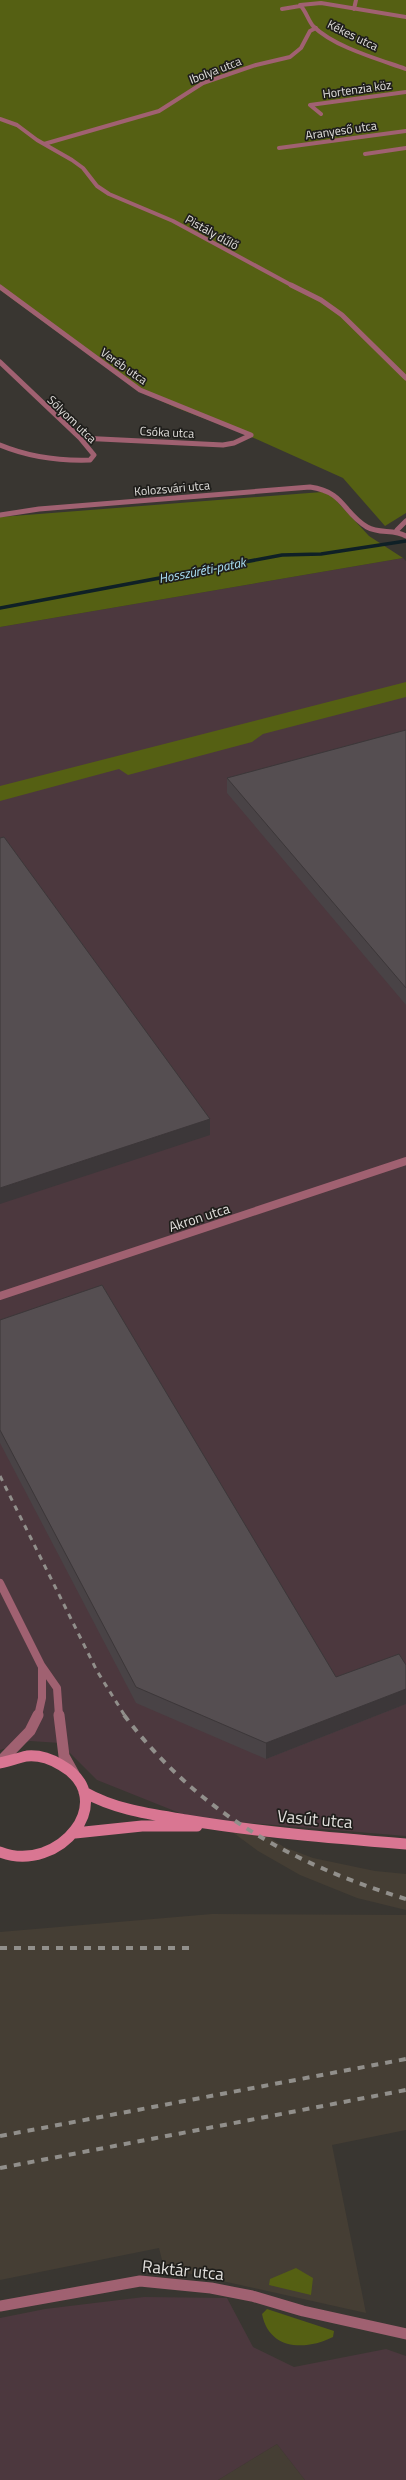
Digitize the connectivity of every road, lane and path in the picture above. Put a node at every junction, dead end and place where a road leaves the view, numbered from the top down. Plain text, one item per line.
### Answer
1 (356, 0) edge
2 (300, 6) junction
3 (282, 9) dead end
4 (354, 9) junction
5 (406, 18) edge
6 (316, 28) junction
7 (406, 69) edge
8 (406, 92) edge
9 (306, 101) dead end
10 (310, 105) junction
11 (321, 114) dead end
12 (0, 118) edge
13 (406, 132) edge
14 (44, 144) junction
15 (279, 148) dead end
16 (406, 148) edge
17 (366, 154) dead end
18 (0, 287) edge
19 (0, 362) edge
20 (406, 378) edge
21 (251, 435) joint
22 (80, 438) junction
23 (0, 445) edge
24 (0, 515) edge
25 (406, 521) edge
26 (397, 530) junction
27 (406, 536) edge
28 (406, 1161) edge
29 (0, 1296) edge
30 (0, 1583) edge
31 (41, 1665) junction
32 (0, 1763) edge
33 (74, 1774) junction
34 (84, 1792) junction
35 (220, 1826) junction
36 (74, 1833) junction
37 (406, 1844) edge
38 (1, 1853) edge
39 (0, 2306) edge
40 (406, 2334) edge

1 - 4 street
2 - 3 street
2 - 4 street, Kékes utca
2 - 6 street, Kékes utca
4 - 5 street, Kékes utca
6 - 7 street, Kékes utca
6 - 14 street, Ibolya utca
8 - 10 street, Hortenzia köz
9 - 10 street, Hortenzia köz
10 - 11 street, Hortenzia köz
12 - 14 street, Pistály dűlő
13 - 15 street, Aranyeső utca
14 - 20 street, Pistály dűlő
16 - 17 street
18 - 21 street, Veréb utca
19 - 22 street, Sólyom utca
21 - 22 street, Csóka utca
22 - 23 street, Sólyom utca
24 - 26 street, Kolozsvári utca
25 - 26 street
26 - 27 street
28 - 29 street, Akron utca
30 - 31 street
31 - 32 street
31 - 33 street
32 - 33 street
33 - 34 street
34 - 35 street, Vasút utca
34 - 36 street
35 - 36 street, Vasút utca
35 - 37 street, Vasút utca
36 - 38 street
39 - 40 street, Raktár utca

